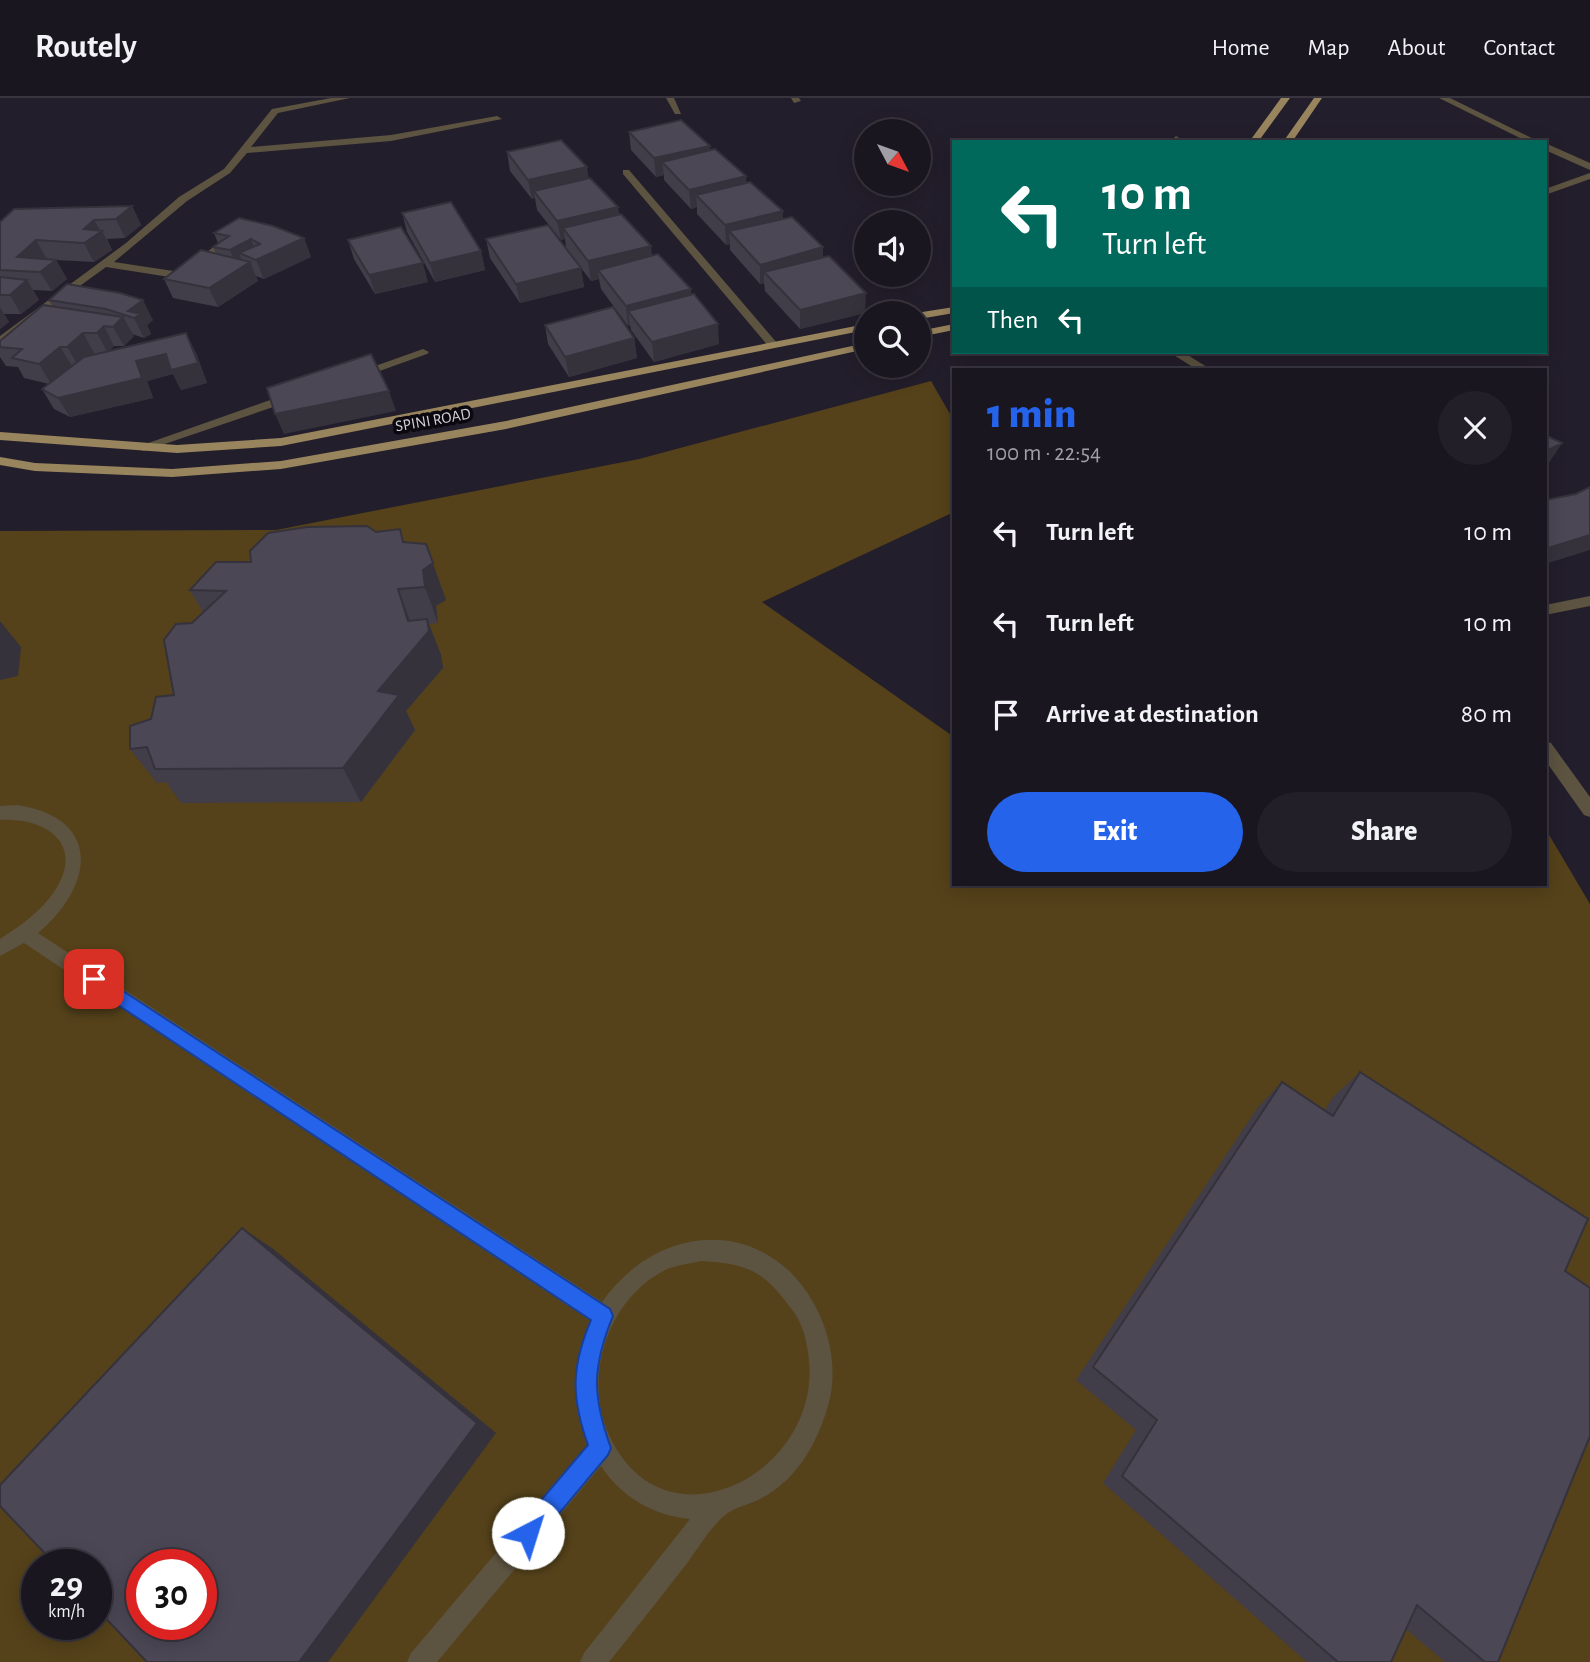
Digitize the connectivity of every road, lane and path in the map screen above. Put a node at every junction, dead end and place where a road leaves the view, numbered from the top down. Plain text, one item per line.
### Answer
1 (346, 98) edge
2 (670, 98) edge
3 (1286, 98) edge
4 (1318, 98) edge
5 (1443, 98) edge
6 (678, 112) dead end
7 (497, 119) dead end
8 (1254, 140) edge
9 (1288, 140) edge
10 (1532, 140) edge
11 (1547, 147) edge
12 (244, 150) junction
13 (1590, 167) edge
14 (626, 173) dead end
15 (1590, 176) edge
16 (1547, 191) edge
17 (219, 248) edge
18 (105, 264) junction
19 (952, 310) edge
20 (931, 314) edge
21 (952, 327) edge
22 (854, 329) edge
23 (931, 332) edge
24 (0, 341) edge
25 (773, 345) junction
26 (854, 349) edge
27 (423, 352) dead end
28 (1178, 354) edge
29 (1202, 368) edge
30 (346, 378) edge
31 (308, 391) edge
32 (0, 436) edge
33 (144, 447) junction
34 (0, 461) edge
35 (1590, 601) edge
36 (1547, 610) edge
37 (1547, 750) edge
38 (1589, 808) edge
39 (0, 813) edge
40 (24, 934) junction
41 (0, 948) edge
42 (603, 1316) junction
43 (600, 1448) junction
44 (716, 1506) junction
45 (420, 1662) edge
46 (593, 1662) edge

1 - 12 street
2 - 6 street
3 - 8 main road
4 - 9 main road
5 - 10 street
7 - 12 street
11 - 13 street
12 - 18 street
14 - 25 street
15 - 16 street
17 - 18 street
18 - 24 street
19 - 20 main road
21 - 23 main road
22 - 25 main road, SPINI ROAD
25 - 33 main road, SPINI ROAD
26 - 34 main road, SPINI ROAD
27 - 30 street
28 - 29 street
31 - 33 street
32 - 33 main road, SPINI ROAD
35 - 36 street
37 - 38 street
39 - 40 street
40 - 41 street
40 - 42 street
42 - 43 street
42 - 44 street
43 - 44 street
43 - 45 street
44 - 46 street

